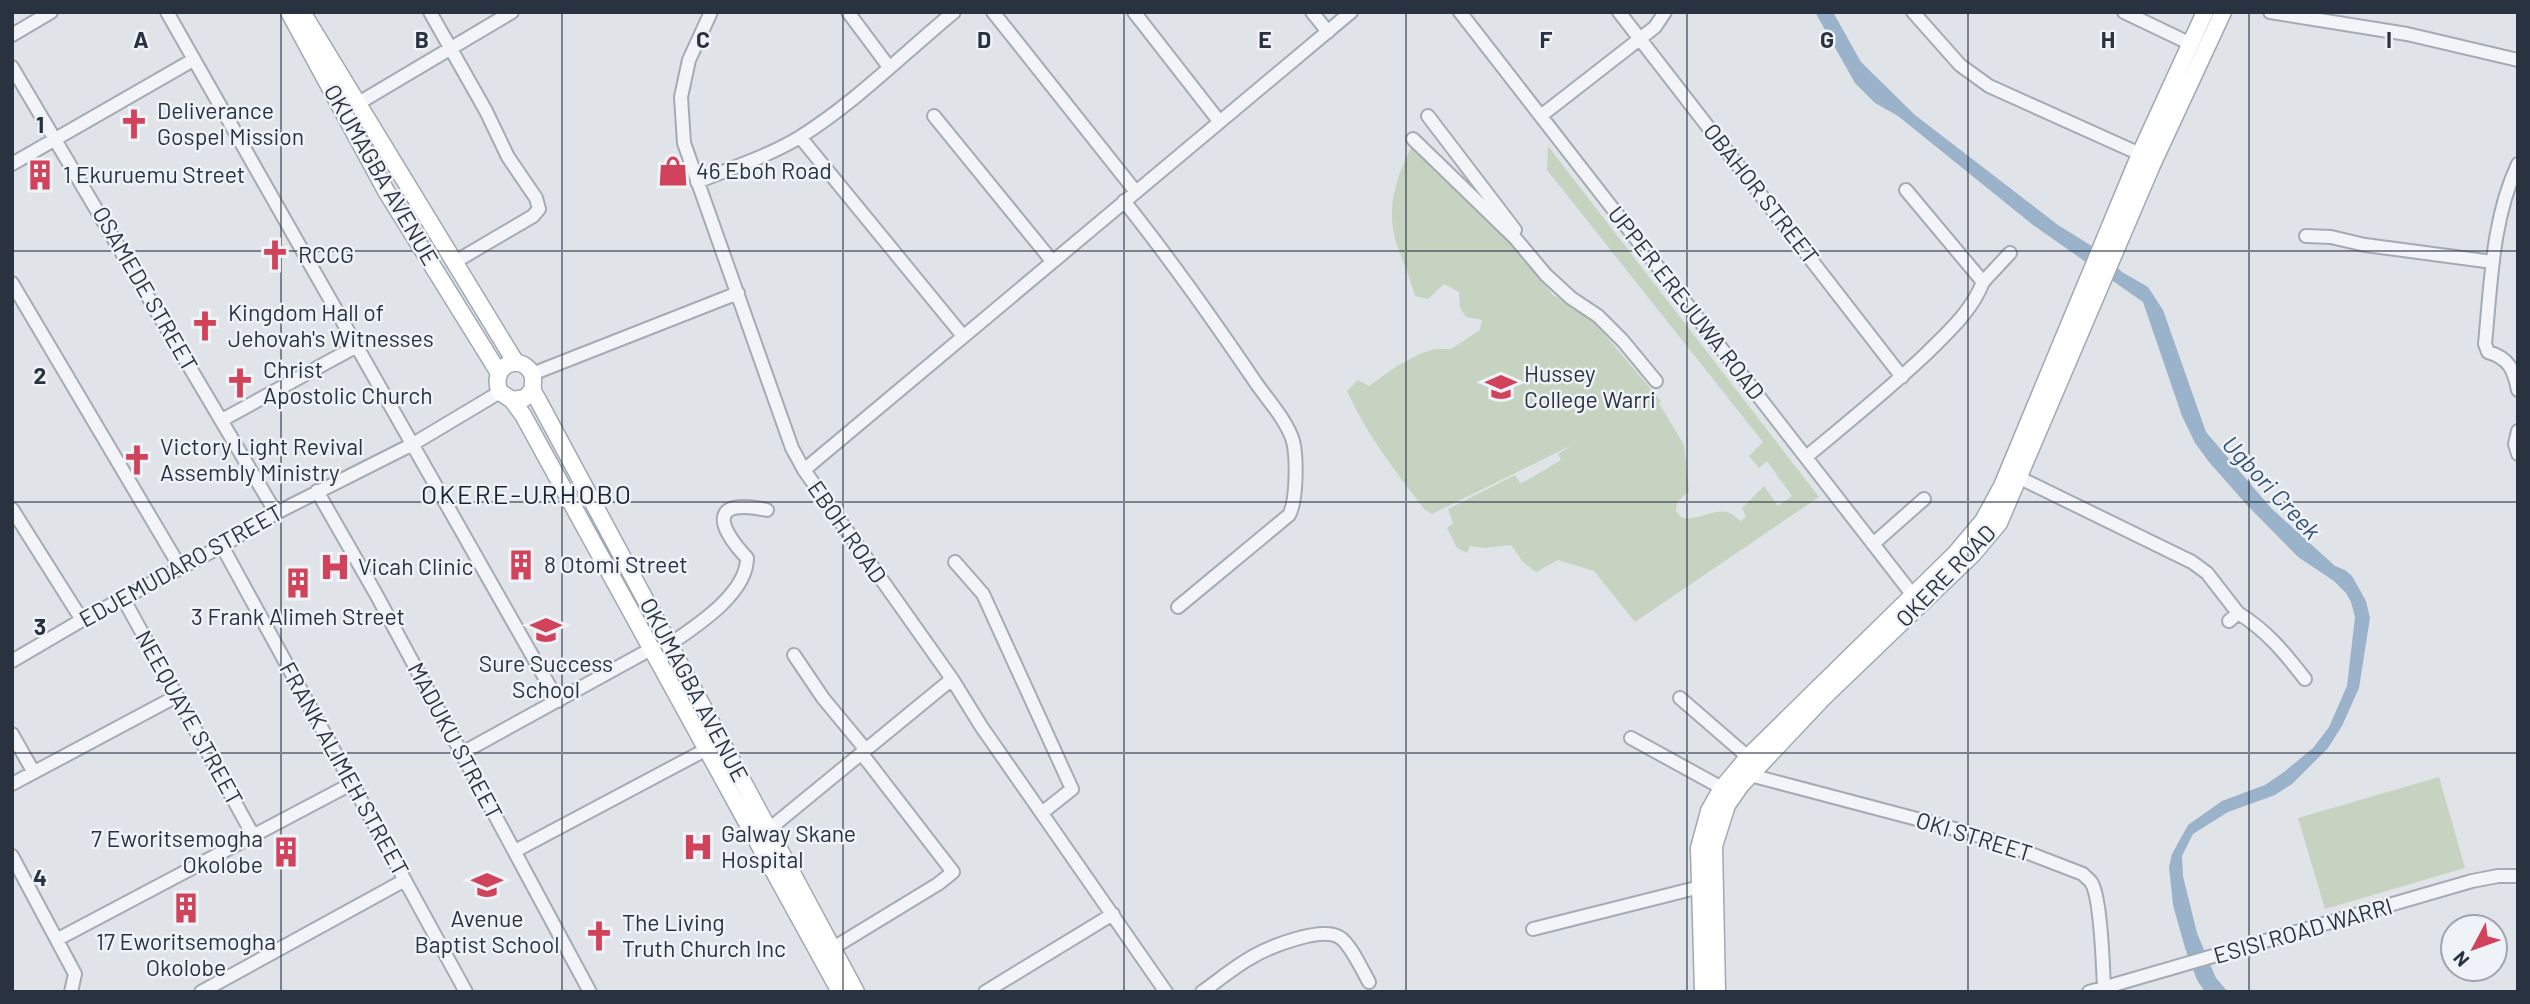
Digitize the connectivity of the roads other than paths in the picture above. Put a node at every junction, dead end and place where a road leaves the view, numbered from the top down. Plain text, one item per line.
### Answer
1 (51, 12) edge
2 (167, 12) edge
3 (289, 12) edge
4 (302, 12) edge
5 (430, 12) edge
6 (512, 12) edge
7 (711, 12) edge
8 (848, 12) edge
9 (954, 12) edge
10 (993, 12) edge
11 (1134, 12) edge
12 (1312, 12) edge
13 (1351, 12) edge
14 (1460, 12) edge
15 (1619, 12) edge
16 (1665, 12) edge
17 (1913, 12) edge
18 (2124, 12) edge
19 (2205, 12) edge
20 (2223, 12) edge
21 (2270, 12) edge
22 (35, 16) edge
23 (1328, 32) junction
24 (12, 35) edge
25 (1640, 39) junction
26 (2191, 44) junction
27 (451, 47) junction
28 (193, 60) junction
29 (2518, 60) edge
30 (12, 66) edge
31 (889, 67) junction
32 (356, 104) junction
33 (1542, 115) junction
34 (934, 116) dead end
35 (1428, 116) dead end
36 (1219, 121) junction
37 (800, 137) junction
38 (56, 138) junction
39 (1413, 139) dead end
40 (2140, 154) junction
41 (2518, 163) edge
42 (12, 164) edge
43 (697, 182) junction
44 (1906, 190) dead end
45 (1136, 192) junction
46 (1124, 201) junction
47 (2306, 236) dead end
48 (2010, 253) dead end
49 (1052, 261) junction
50 (2493, 262) junction
51 (453, 263) junction
52 (2097, 277) junction
53 (1983, 282) junction
54 (12, 284) edge
55 (1559, 286) junction
56 (738, 293) junction
57 (963, 336) junction
58 (357, 346) junction
59 (516, 363) junction
60 (499, 373) junction
61 (1902, 377) junction
62 (533, 381) junction
63 (1656, 381) dead end
64 (2518, 390) edge
65 (506, 396) junction
66 (222, 420) junction
67 (2518, 431) edge
68 (413, 444) junction
69 (2518, 454) edge
70 (1807, 457) junction
71 (804, 470) junction
72 (2020, 478) junction
73 (317, 491) junction
74 (1924, 499) dead end
75 (12, 509) edge
76 (767, 510) dead end
77 (276, 513) junction
78 (1873, 544) junction
79 (222, 546) junction
80 (956, 562) dead end
81 (180, 567) junction
82 (1912, 594) junction
83 (123, 598) junction
84 (1178, 607) dead end
85 (82, 620) junction
86 (670, 644) junction
87 (651, 649) junction
88 (794, 655) dead end
89 (12, 662) edge
90 (952, 679) junction
91 (2305, 679) dead end
92 (177, 696) junction
93 (1680, 698) dead end
94 (558, 701) junction
95 (12, 734) edge
96 (1632, 738) dead end
97 (707, 748) junction
98 (864, 752) junction
99 (462, 753) junction
100 (1748, 757) junction
101 (33, 771) junction
102 (1750, 775) junction
103 (12, 784) edge
104 (351, 784) junction
105 (1722, 788) junction
106 (1043, 812) junction
107 (768, 830) junction
108 (254, 837) junction
109 (515, 851) junction
110 (12, 856) edge
111 (2518, 876) edge
112 (405, 880) junction
113 (1700, 887) junction
114 (1114, 914) junction
115 (1533, 929) dead end
116 (58, 939) junction
117 (832, 948) junction
118 (1369, 982) dead end
119 (2104, 988) junction
120 (71, 992) edge
121 (201, 992) edge
122 (466, 992) edge
123 (590, 992) edge
124 (840, 992) edge
125 (856, 992) edge
126 (985, 992) edge
127 (1166, 992) edge
128 (1202, 992) edge
129 (1703, 992) edge
130 (1717, 992) edge
131 (2089, 992) edge

1 - 22 street
2 - 28 street
3 - 60 main road, OKUMAGBA AVENUE
4 - 32 main road, OKUMAGBA AVENUE
5 - 27 street
6 - 27 street
7 - 43 street, EBOH ROAD
8 - 31 street
9 - 31 street
10 - 45 street
11 - 36 street
12 - 23 street
13 - 23 street
14 - 33 street, UPPER EREJUWA ROAD
15 - 25 street, OBAHOR STREET
16 - 25 street
17 - 40 street
18 - 26 street
19 - 26 main road, OKERE ROAD
20 - 52 main road, OKERE ROAD
21 - 29 street
22 - 24 street
23 - 36 street
25 - 33 street
25 - 61 street, OBAHOR STREET
26 - 40 main road, OKERE ROAD
27 - 32 street
27 - 51 street
28 - 38 street
28 - 58 street
30 - 38 street, OSAMEDE STREET
31 - 37 street
32 - 51 main road, OKUMAGBA AVENUE
33 - 70 street, UPPER EREJUWA ROAD
34 - 49 street
35 - 55 street
36 - 45 street
37 - 43 street
37 - 57 street
38 - 42 street
38 - 66 street, OSAMEDE STREET
39 - 55 street
40 - 52 main road, OKERE ROAD
41 - 50 street
43 - 56 street, EBOH ROAD
44 - 53 street
45 - 46 street
46 - 49 street
46 - 84 street
47 - 50 street
48 - 53 street
49 - 57 street
50 - 64 street
51 - 59 main road, OKUMAGBA AVENUE
52 - 72 main road, OKERE ROAD
52 - 82 main road, OKERE ROAD
53 - 61 street
54 - 81 street
55 - 63 street
56 - 62 street
56 - 71 street, EBOH ROAD
57 - 71 street
58 - 66 street
58 - 68 street
59 - 60 main road
59 - 62 main road
60 - 65 main road
61 - 70 street
62 - 65 main road
62 - 86 main road, OKUMAGBA AVENUE
65 - 68 street, EDJEMUDARO STREET
65 - 87 main road, OKUMAGBA AVENUE
66 - 77 street, OSAMEDE STREET
67 - 69 street
68 - 73 street, EDJEMUDARO STREET
68 - 94 street
70 - 78 street, UPPER EREJUWA ROAD
71 - 90 street, EBOH ROAD
72 - 91 street
72 - 102 main road, OKERE ROAD
73 - 77 street, EDJEMUDARO STREET
73 - 99 street, MADUKU STREET
74 - 78 street
75 - 85 street
76 - 86 street
77 - 79 street, EDJEMUDARO STREET
78 - 82 street, UPPER EREJUWA ROAD
79 - 81 street, EDJEMUDARO STREET
79 - 104 street, FRANK ALIMEH STREET
80 - 106 street
81 - 83 street, EDJEMUDARO STREET
82 - 100 main road, OKERE ROAD
83 - 85 street, EDJEMUDARO STREET
83 - 92 street, NEEQUAYE STREET
85 - 89 street, EDJEMUDARO STREET
86 - 107 main road, OKUMAGBA AVENUE
87 - 94 street
87 - 97 main road, OKUMAGBA AVENUE
88 - 98 street
90 - 98 street
90 - 106 street, EBOH ROAD
92 - 101 street
92 - 108 street, NEEQUAYE STREET
93 - 100 street
94 - 99 street
95 - 101 street
96 - 105 street
97 - 109 street
97 - 124 main road, OKUMAGBA AVENUE
98 - 107 street
98 - 117 street
99 - 109 street, MADUKU STREET
100 - 105 main road, OKERE ROAD
101 - 103 street
102 - 119 street, OKI STREET
102 - 130 main road, OKERE ROAD
104 - 108 street
104 - 112 street, FRANK ALIMEH STREET
105 - 113 main road, OKERE ROAD
106 - 114 street, EBOH ROAD
107 - 117 main road, OKUMAGBA AVENUE
108 - 116 street
109 - 123 street, MADUKU STREET
110 - 116 street
111 - 119 street, ESISI ROAD WARRI
112 - 121 street
112 - 122 street, FRANK ALIMEH STREET
113 - 115 street
113 - 129 main road, OKERE ROAD
114 - 126 street
114 - 127 street, EBOH ROAD
116 - 120 street
117 - 125 main road, OKUMAGBA AVENUE
118 - 128 street
119 - 131 street, ESISI ROAD WARRI

